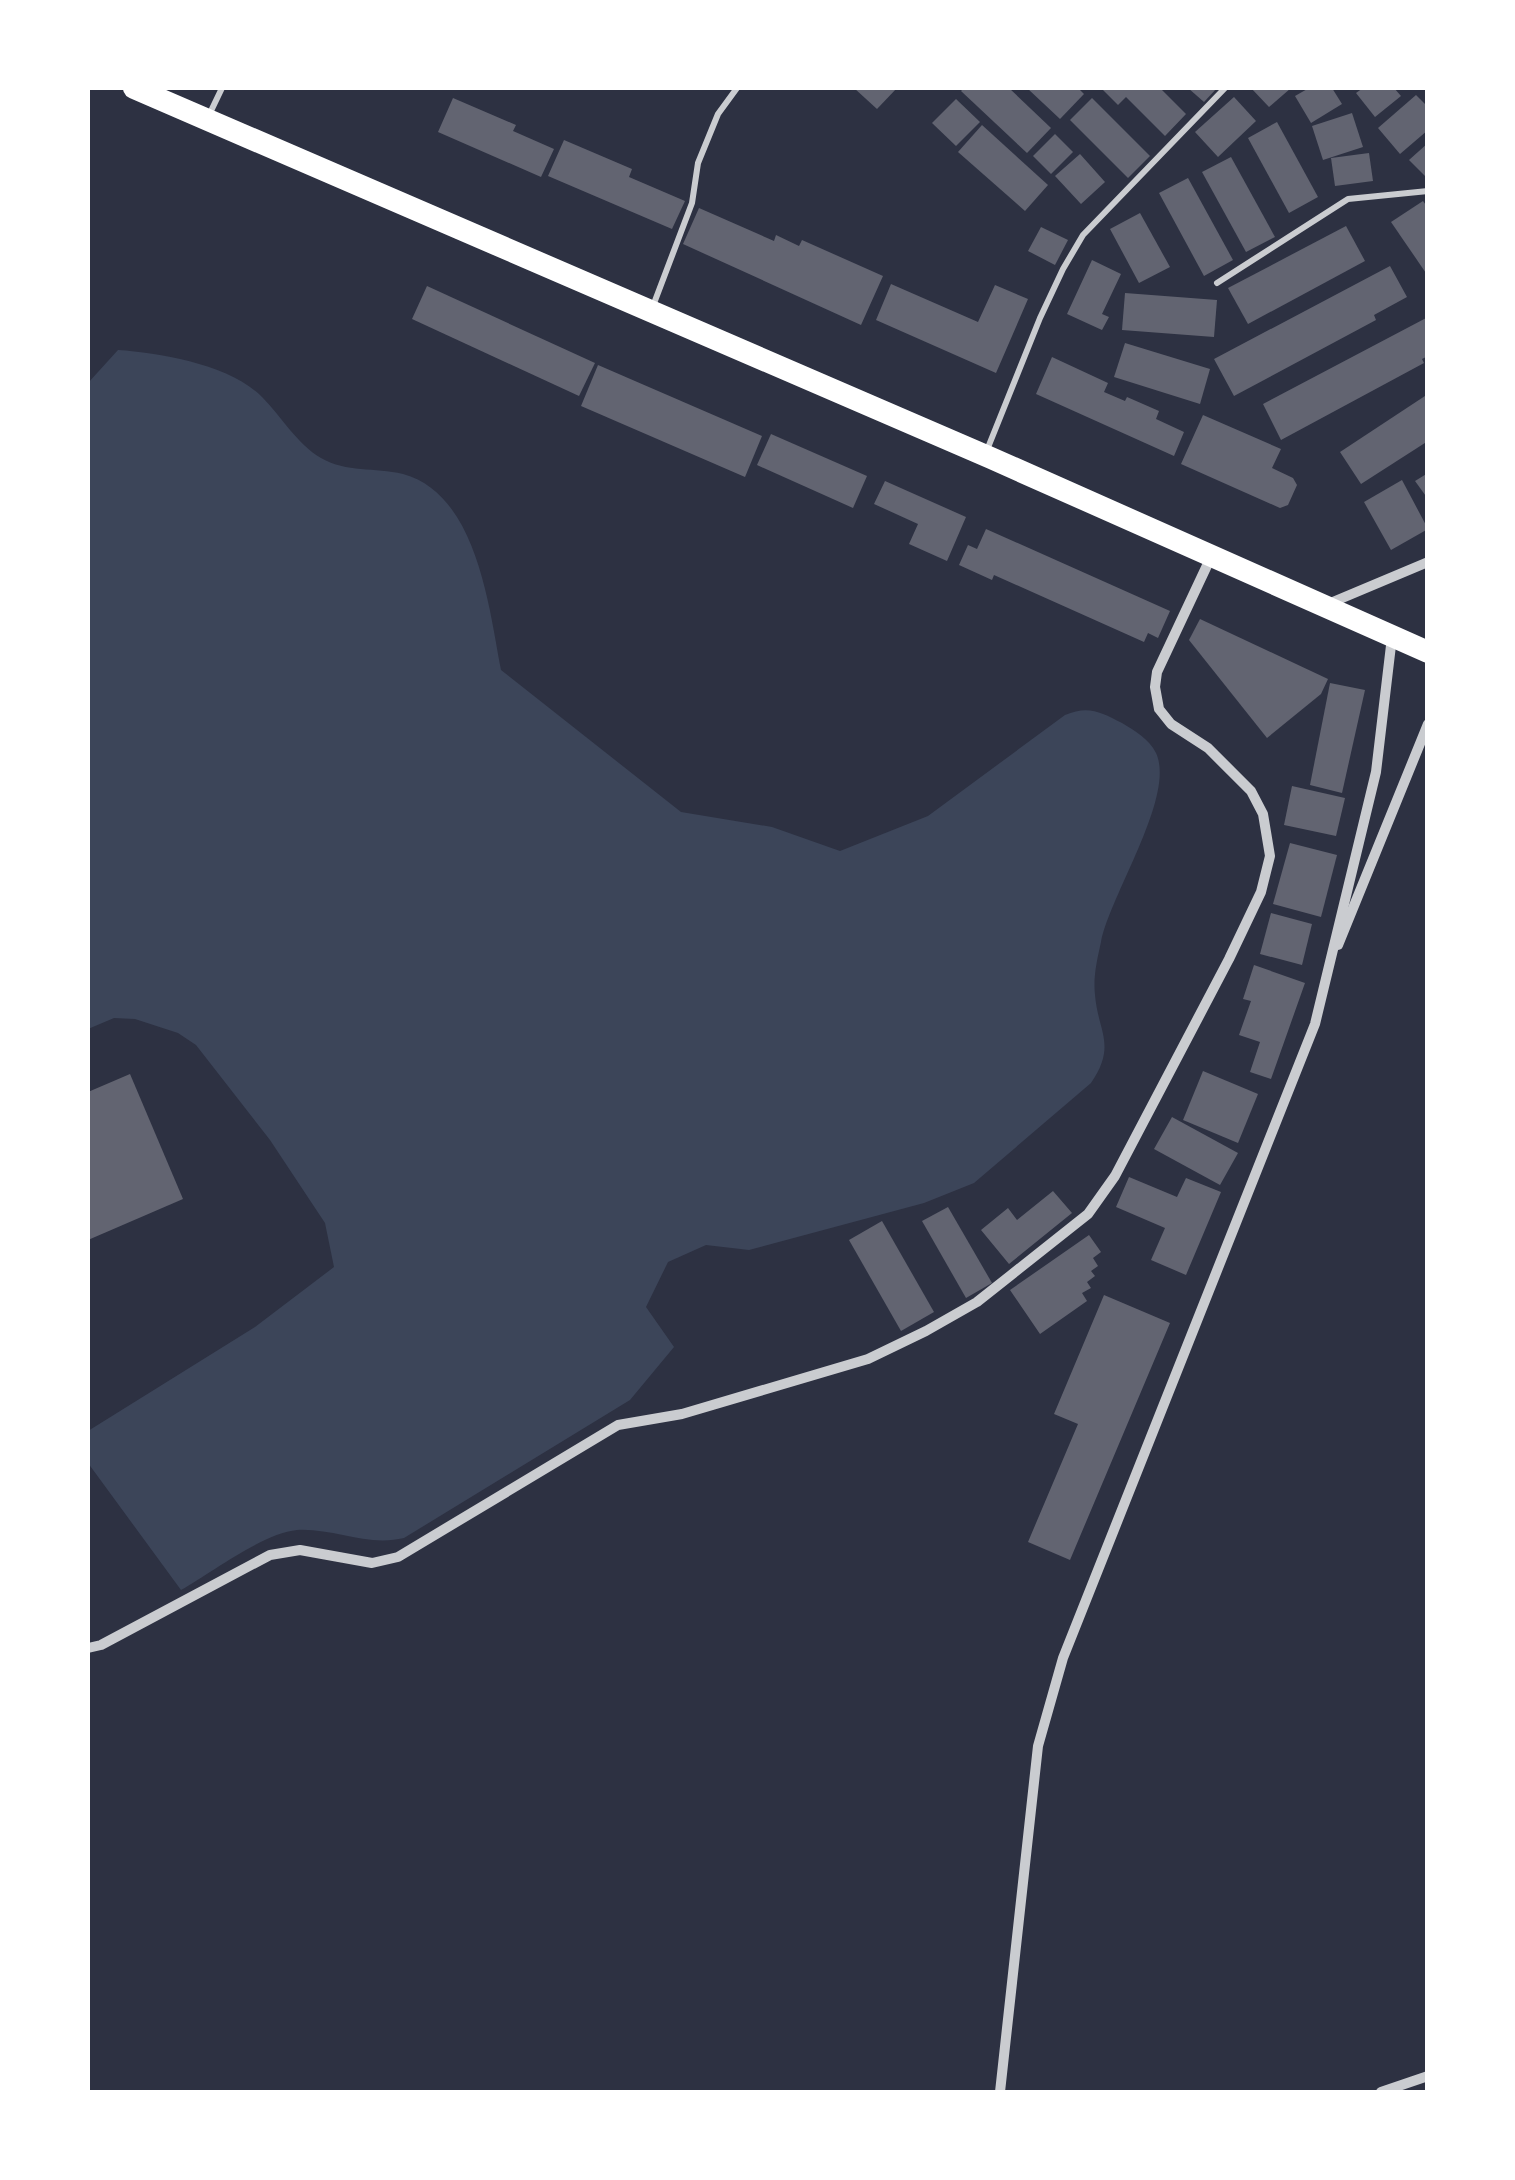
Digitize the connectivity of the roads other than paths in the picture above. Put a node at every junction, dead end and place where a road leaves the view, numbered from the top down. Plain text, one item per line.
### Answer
1 (134, 88) edge
2 (222, 88) edge
3 (737, 88) edge
4 (1225, 88) edge
5 (208, 119) junction
6 (1428, 190) edge
7 (1218, 284) dead end
8 (651, 312) junction
9 (985, 456) junction
10 (1212, 556) junction
11 (1428, 562) edge
12 (1322, 606) junction
13 (1411, 645) edge
14 (1428, 724) edge
15 (1326, 979) junction
16 (88, 1648) edge
17 (1428, 2076) edge
18 (1000, 2092) edge
19 (1382, 2092) edge

1 - 5 highway
2 - 5 lane
3 - 8 lane
4 - 9 lane
5 - 8 highway
6 - 7 lane
8 - 9 highway
9 - 10 highway
10 - 12 highway
10 - 16 street
11 - 12 street
12 - 13 highway
13 - 15 street
14 - 15 street
15 - 18 street
17 - 19 street

